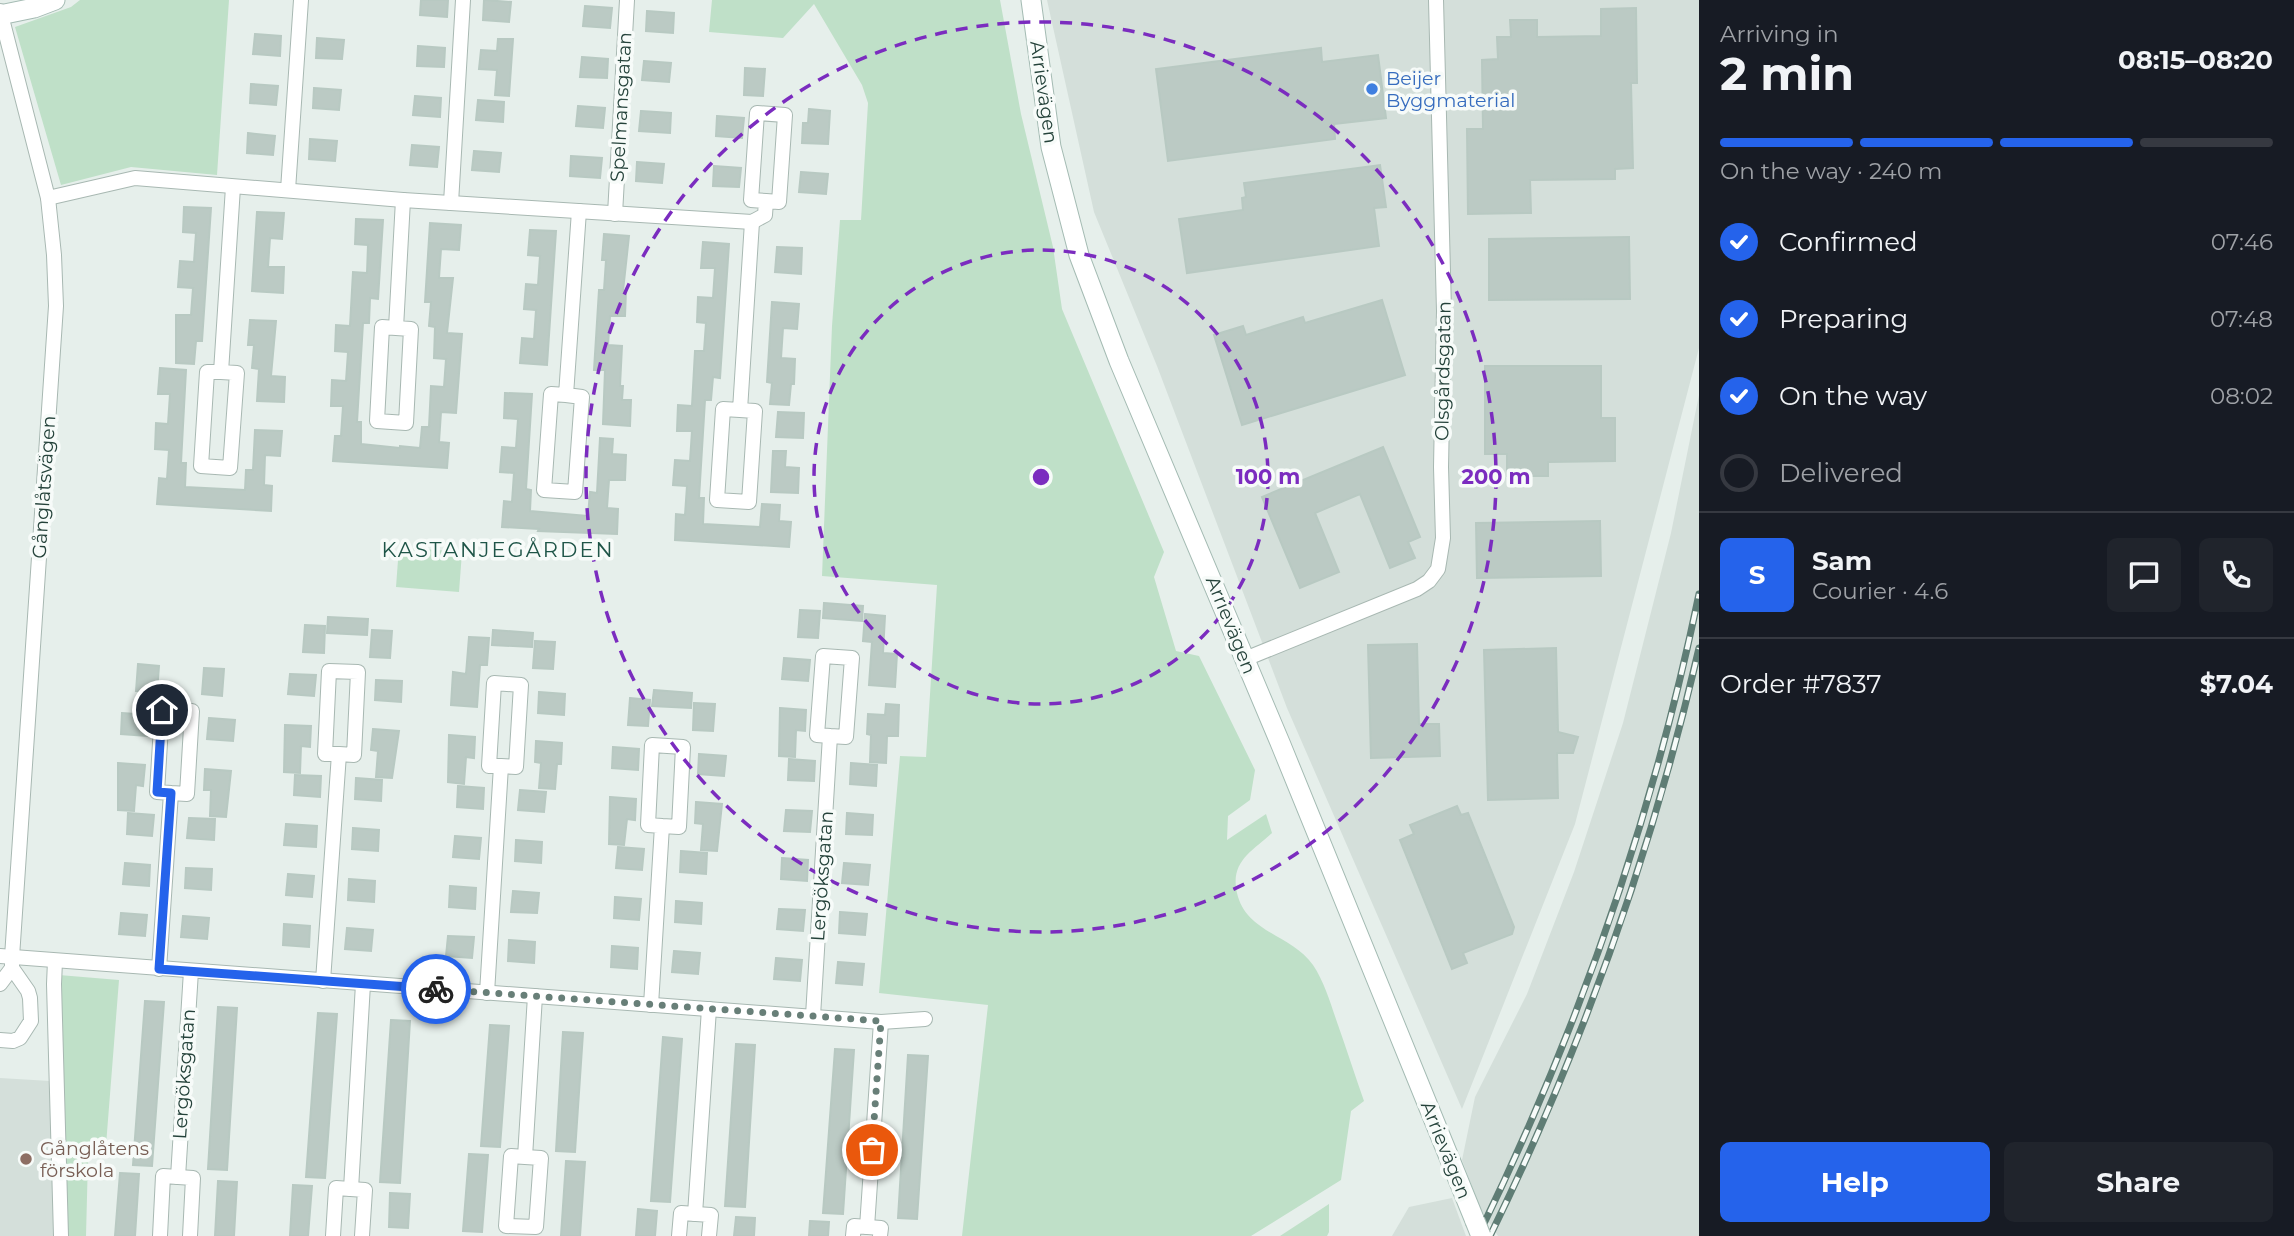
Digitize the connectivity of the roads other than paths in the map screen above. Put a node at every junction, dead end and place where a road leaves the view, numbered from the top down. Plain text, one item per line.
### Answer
1 (55, 0) edge
2 (300, 0) edge
3 (463, 0) edge
4 (627, 0) edge
5 (1031, 0) edge
6 (1436, 0) edge
7 (0, 14) edge
8 (233, 187) junction
9 (288, 190) junction
10 (48, 198) junction
11 (403, 200) junction
12 (766, 201) junction
13 (451, 203) junction
14 (579, 211) junction
15 (615, 214) junction
16 (752, 222) junction
17 (397, 328) junction
18 (221, 372) junction
19 (566, 395) junction
20 (740, 410) junction
21 (1245, 659) junction
22 (830, 736) junction
23 (339, 754) junction
24 (501, 766) junction
25 (171, 793) junction
26 (662, 826) junction
27 (8, 960) edge
28 (55, 961) junction
29 (159, 969) junction
30 (191, 971) junction
31 (323, 981) junction
32 (0, 984) edge
33 (363, 984) junction
34 (487, 993) junction
35 (535, 996) junction
36 (651, 1004) junction
37 (709, 1009) junction
38 (813, 1016) junction
39 (925, 1019) dead end
40 (881, 1021) junction
41 (0, 1040) edge
42 (525, 1157) junction
43 (178, 1177) junction
44 (351, 1189) junction
45 (695, 1214) junction
46 (867, 1227) junction
47 (1478, 1229) edge
48 (61, 1236) edge
49 (160, 1236) edge
50 (190, 1236) edge
51 (333, 1236) edge
52 (362, 1236) edge
53 (679, 1236) edge
54 (709, 1236) edge
55 (853, 1236) edge
56 (880, 1236) edge

1 - 7 main road
2 - 9 street
3 - 13 street
4 - 15 street, Spelmansgatan
5 - 21 main road, Arrievägen
6 - 21 street, Olsgårdsgatan
7 - 10 street, Gånglåtsvägen
8 - 9 street
8 - 10 street
8 - 18 street
9 - 11 street
10 - 27 street, Gånglåtsvägen
11 - 13 street
11 - 17 street
12 - 12 street
12 - 16 street
13 - 14 street
14 - 15 street
14 - 19 street
15 - 16 street
16 - 20 street
17 - 17 street
18 - 18 street
19 - 19 street
20 - 20 street
21 - 47 main road, Arrievägen
22 - 22 street, Lergöksgatan
22 - 38 street, Lergöksgatan
23 - 23 street
23 - 31 street
24 - 24 street
24 - 34 street
25 - 25 street
25 - 29 street
26 - 26 street
26 - 36 street
27 - 28 street
27 - 32 street
27 - 41 street
28 - 29 street
28 - 48 street
29 - 30 street
30 - 31 street
30 - 43 street, Lergöksgatan
31 - 33 street
33 - 34 street
33 - 44 street
34 - 35 street
35 - 36 street
35 - 42 street
36 - 37 street
37 - 38 street
37 - 45 street
38 - 40 street
39 - 40 street
40 - 46 street
42 - 42 street
43 - 49 street
43 - 50 street
44 - 51 street
44 - 52 street
45 - 53 street
45 - 54 street
46 - 55 street
46 - 56 street

